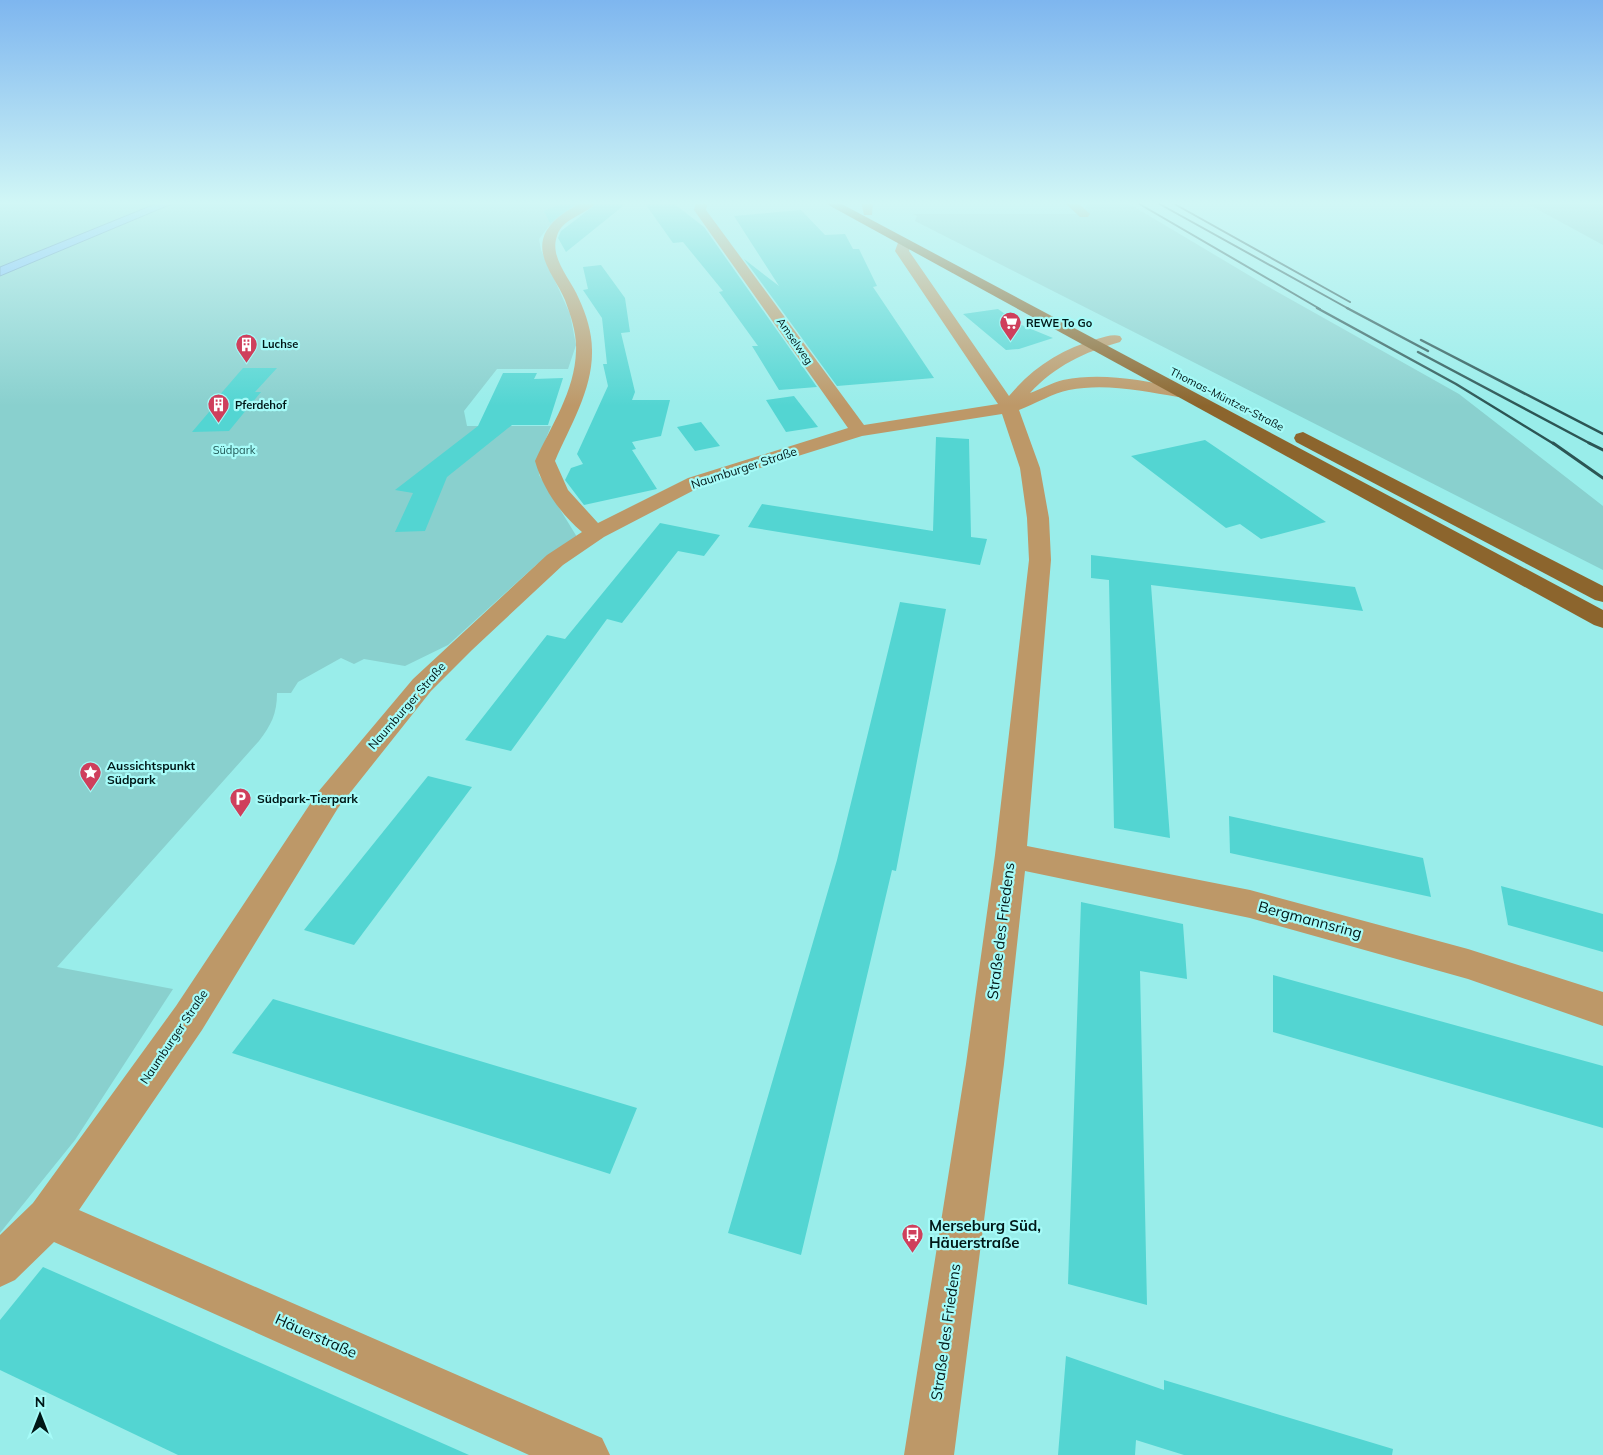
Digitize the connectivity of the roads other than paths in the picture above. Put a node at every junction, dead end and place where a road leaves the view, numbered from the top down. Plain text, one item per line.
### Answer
1 (558, 270) edge
2 (743, 270) edge
3 (915, 270) edge
4 (953, 270) edge
5 (977, 270) edge
6 (1097, 339) junction
7 (1044, 350) dead end
8 (1178, 392) junction
9 (1009, 408) junction
10 (1271, 421) dead end
11 (1288, 430) dead end
12 (859, 431) junction
13 (596, 532) junction
14 (1603, 595) edge
15 (1603, 620) edge
16 (1010, 855) junction
17 (1603, 1009) edge
18 (48, 1218) junction
19 (0, 1265) edge
20 (585, 1455) edge
21 (929, 1455) edge

1 - 13 street
2 - 12 street, Amselweg
3 - 9 street, Straße des Friedens
4 - 6 main road, Thomas-Müntzer-Straße
5 - 6 main road, Thomas-Müntzer-Straße
6 - 7 street
6 - 8 main road, Thomas-Müntzer-Straße
6 - 9 street
6 - 10 main road, Thomas-Müntzer-Straße
8 - 9 street
8 - 15 main road, Thomas-Müntzer-Straße
9 - 12 street, Naumburger Straße
9 - 16 street, Straße des Friedens
11 - 14 main road, Thomas-Müntzer-Straße
12 - 13 street, Naumburger Straße
13 - 18 street, Naumburger Straße
16 - 17 street, Bergmannsring
16 - 21 street, Straße des Friedens
18 - 19 street, Naumburger Straße
18 - 20 street, Häuerstraße

